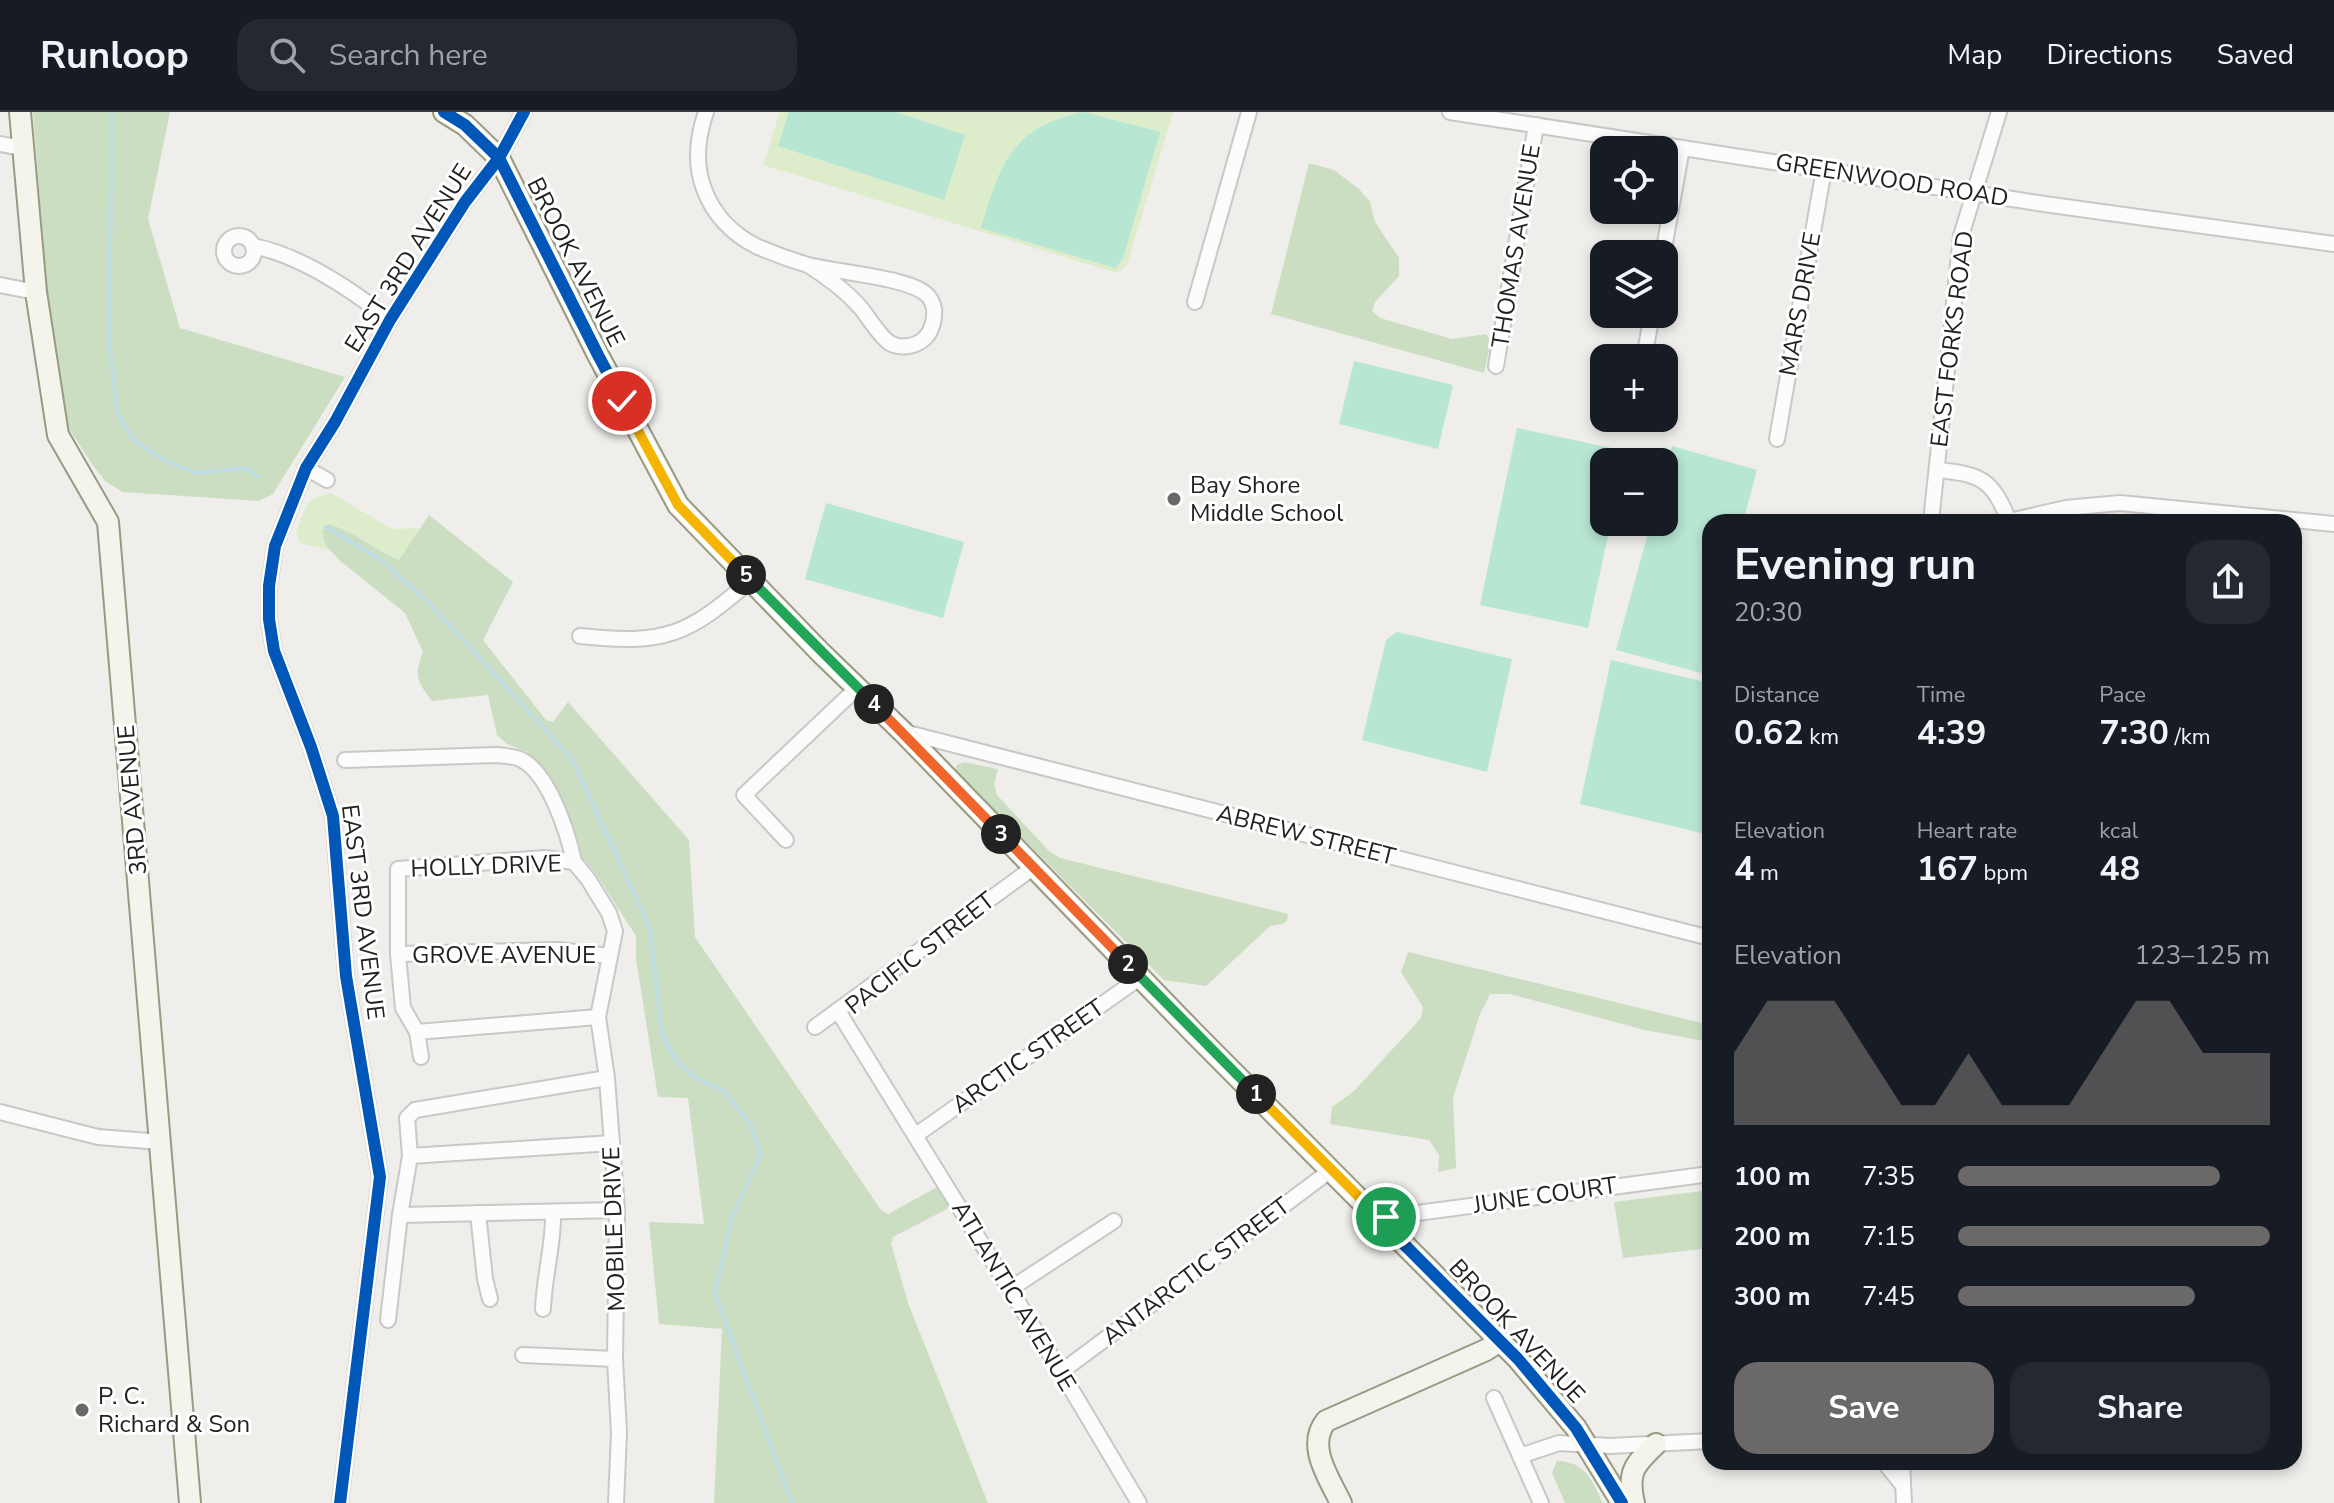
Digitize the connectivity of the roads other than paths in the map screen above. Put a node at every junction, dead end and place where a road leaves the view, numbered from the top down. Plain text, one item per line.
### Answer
1 (20, 112) edge
2 (444, 112) edge
3 (524, 112) edge
4 (706, 112) edge
5 (1249, 112) edge
6 (1450, 112) edge
7 (1999, 112) edge
8 (466, 119) edge
9 (1536, 125) junction
10 (0, 144) edge
11 (23, 148) junction
12 (1682, 148) junction
13 (499, 158) junction
14 (1824, 169) junction
15 (1975, 193) junction
16 (1666, 240) edge
17 (2334, 244) edge
18 (253, 246) dead end
19 (808, 265) junction
20 (0, 285) edge
21 (36, 292) junction
22 (1195, 302) dead end
23 (390, 320) junction
24 (1496, 366) dead end
25 (1777, 439) dead end
26 (306, 468) junction
27 (1937, 470) junction
28 (327, 480) dead end
29 (1932, 514) edge
30 (2004, 514) edge
31 (2039, 514) edge
32 (2232, 514) edge
33 (2302, 521) edge
34 (2334, 524) edge
35 (751, 580) junction
36 (580, 636) dead end
37 (857, 688) junction
38 (903, 732) junction
39 (345, 760) dead end
40 (786, 840) dead end
41 (574, 862) junction
42 (1034, 867) junction
43 (1702, 936) edge
44 (398, 954) junction
45 (610, 956) junction
46 (1141, 977) junction
47 (838, 1011) junction
48 (598, 1017) junction
49 (815, 1027) dead end
50 (417, 1032) junction
51 (421, 1057) dead end
52 (607, 1078) junction
53 (888, 1091) joint
54 (0, 1112) edge
55 (916, 1135) junction
56 (161, 1142) junction
57 (612, 1143) junction
58 (410, 1156) junction
59 (1331, 1170) junction
60 (1702, 1175) edge
61 (617, 1210) junction
62 (553, 1212) junction
63 (478, 1213) junction
64 (400, 1215) junction
65 (1380, 1218) junction
66 (1114, 1221) dead end
67 (1010, 1289) junction
68 (490, 1299) dead end
69 (543, 1309) dead end
70 (388, 1320) dead end
71 (1500, 1341) junction
72 (523, 1355) dead end
73 (615, 1359) junction
74 (1061, 1372) junction
75 (1494, 1398) dead end
76 (1702, 1441) edge
77 (1656, 1444) junction
78 (1588, 1445) junction
79 (1520, 1456) junction
80 (1890, 1470) edge
81 (1902, 1470) edge
82 (1903, 1486) junction
83 (190, 1503) edge
84 (340, 1503) edge
85 (616, 1503) edge
86 (1139, 1503) edge
87 (1341, 1503) edge
88 (1541, 1503) edge
89 (1622, 1503) edge
90 (1634, 1503) edge
91 (1904, 1503) edge

1 - 11 street, 3RD AVENUE
2 - 8 street, BROOK AVENUE
3 - 13 street, EAST 3RD AVENUE
4 - 19 street
5 - 22 street
6 - 9 street, GREENWOOD ROAD
7 - 15 street, EAST FORKS ROAD
8 - 13 street, BROOK AVENUE
9 - 12 street, GREENWOOD ROAD
9 - 24 street, THOMAS AVENUE
10 - 11 street
11 - 21 street, 3RD AVENUE
12 - 14 street, GREENWOOD ROAD
12 - 16 street
13 - 23 street, EAST 3RD AVENUE
13 - 35 street, BROOK AVENUE
14 - 15 street, GREENWOOD ROAD
14 - 25 street, MARS DRIVE
15 - 17 street, GREENWOOD ROAD
15 - 27 street, EAST FORKS ROAD
18 - 23 street
19 - 19 street
20 - 21 street
21 - 56 street, 3RD AVENUE
23 - 26 street, EAST 3RD AVENUE
26 - 28 street
26 - 84 street, EAST 3RD AVENUE
27 - 29 street, EAST FORKS ROAD
27 - 30 street
31 - 32 street
33 - 34 street
35 - 36 street
35 - 37 street, BROOK AVENUE
37 - 38 street, BROOK AVENUE
37 - 40 street
38 - 42 street, BROOK AVENUE
38 - 43 street, ABREW STREET
39 - 41 street, HOLLY DRIVE
41 - 44 street, HOLLY DRIVE
41 - 45 street, HOLLY DRIVE
42 - 46 street, BROOK AVENUE
42 - 47 street, PACIFIC STREET
44 - 45 street, GROVE AVENUE
44 - 50 street
45 - 48 street, MOBILE DRIVE
46 - 55 street, ARCTIC STREET
46 - 59 street, BROOK AVENUE
47 - 49 street
47 - 53 street, PACIFIC STREET
48 - 50 street
48 - 52 street, MOBILE DRIVE
50 - 51 street
52 - 57 street, MOBILE DRIVE
52 - 58 street
53 - 55 street, ATLANTIC AVENUE
54 - 56 street
55 - 67 street, ATLANTIC AVENUE
56 - 83 street, 3RD AVENUE
57 - 58 street
57 - 61 street, MOBILE DRIVE
58 - 64 street
59 - 65 street, BROOK AVENUE
59 - 74 street, ANTARCTIC STREET
60 - 65 street, JUNE COURT
61 - 62 street
61 - 73 street, MOBILE DRIVE
62 - 63 street
62 - 69 street
63 - 64 street
63 - 68 street
64 - 70 street
65 - 71 street, BROOK AVENUE
66 - 67 street
67 - 74 street, ATLANTIC AVENUE
71 - 78 street, BROOK AVENUE
71 - 87 street
72 - 73 street
73 - 85 street, MOBILE DRIVE
74 - 86 street, ATLANTIC AVENUE
75 - 79 street
76 - 77 street
77 - 78 street
77 - 90 street
78 - 79 street
78 - 89 street, BROOK AVENUE
79 - 88 street
80 - 82 street
81 - 82 street
82 - 91 street

